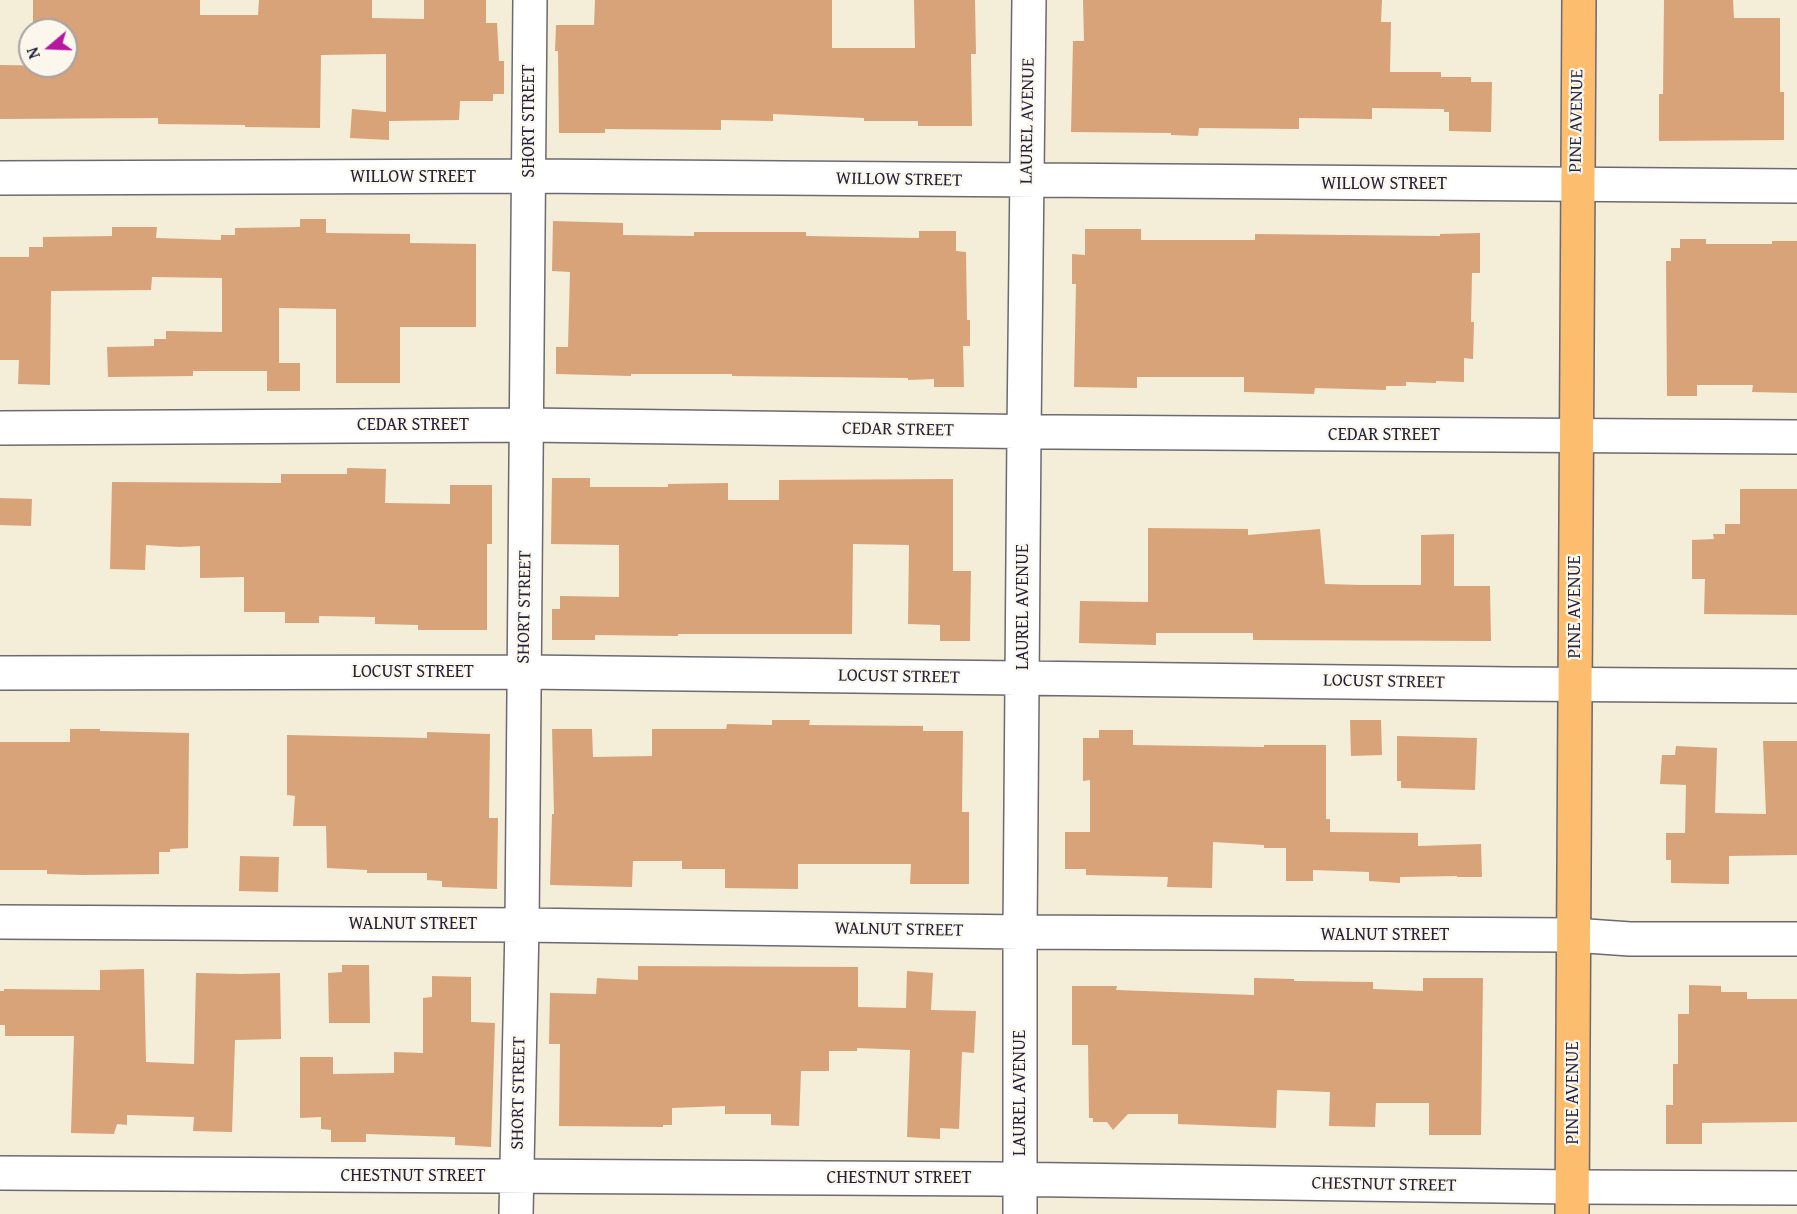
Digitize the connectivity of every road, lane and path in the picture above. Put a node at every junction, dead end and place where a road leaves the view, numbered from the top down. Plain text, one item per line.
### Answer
1 (530, 0) edge
2 (1029, 0) edge
3 (1579, 0) edge
4 (530, 176) junction
5 (0, 178) edge
6 (1027, 181) junction
7 (1576, 185) junction
8 (1797, 186) edge
9 (526, 425) junction
10 (0, 428) edge
11 (1024, 432) junction
12 (1576, 436) junction
13 (1797, 436) edge
14 (524, 672) junction
15 (0, 673) edge
16 (1023, 677) junction
17 (1574, 685) junction
18 (1797, 686) edge
19 (0, 922) edge
20 (522, 925) junction
21 (1020, 932) junction
22 (1573, 935) junction
23 (1797, 939) edge
24 (0, 1173) edge
25 (517, 1176) junction
26 (1020, 1179) junction
27 (1797, 1188) edge
28 (1572, 1201) edge
29 (516, 1214) edge
30 (1020, 1214) edge

1 - 4 street, SHORT STREET
2 - 6 street, LAUREL AVENUE
3 - 7 main road, PINE AVENUE
4 - 5 street, WILLOW STREET
4 - 6 street, WILLOW STREET
4 - 9 street, SHORT STREET
6 - 7 street, WILLOW STREET
6 - 11 street, LAUREL AVENUE
7 - 8 street, WILLOW STREET
7 - 12 main road, PINE AVENUE
9 - 10 street, CEDAR STREET
9 - 11 street, CEDAR STREET
9 - 14 street, SHORT STREET
11 - 12 street, CEDAR STREET
11 - 16 street, LAUREL AVENUE
12 - 13 street, CEDAR STREET
12 - 17 main road, PINE AVENUE
14 - 15 street, LOCUST STREET
14 - 16 street, LOCUST STREET
14 - 20 street, SHORT STREET
16 - 17 street, LOCUST STREET
16 - 21 street, LAUREL AVENUE
17 - 18 street, LOCUST STREET
17 - 22 main road, PINE AVENUE
19 - 20 street, WALNUT STREET
20 - 21 street, WALNUT STREET
20 - 25 street, SHORT STREET
21 - 22 street, WALNUT STREET
21 - 26 street, LAUREL AVENUE
22 - 23 street, WALNUT STREET
22 - 28 main road, PINE AVENUE
24 - 25 street, CHESTNUT STREET
25 - 26 street, CHESTNUT STREET
25 - 29 street, SHORT STREET
26 - 28 street, CHESTNUT STREET
26 - 30 street, LAUREL AVENUE
27 - 28 street, CHESTNUT STREET

